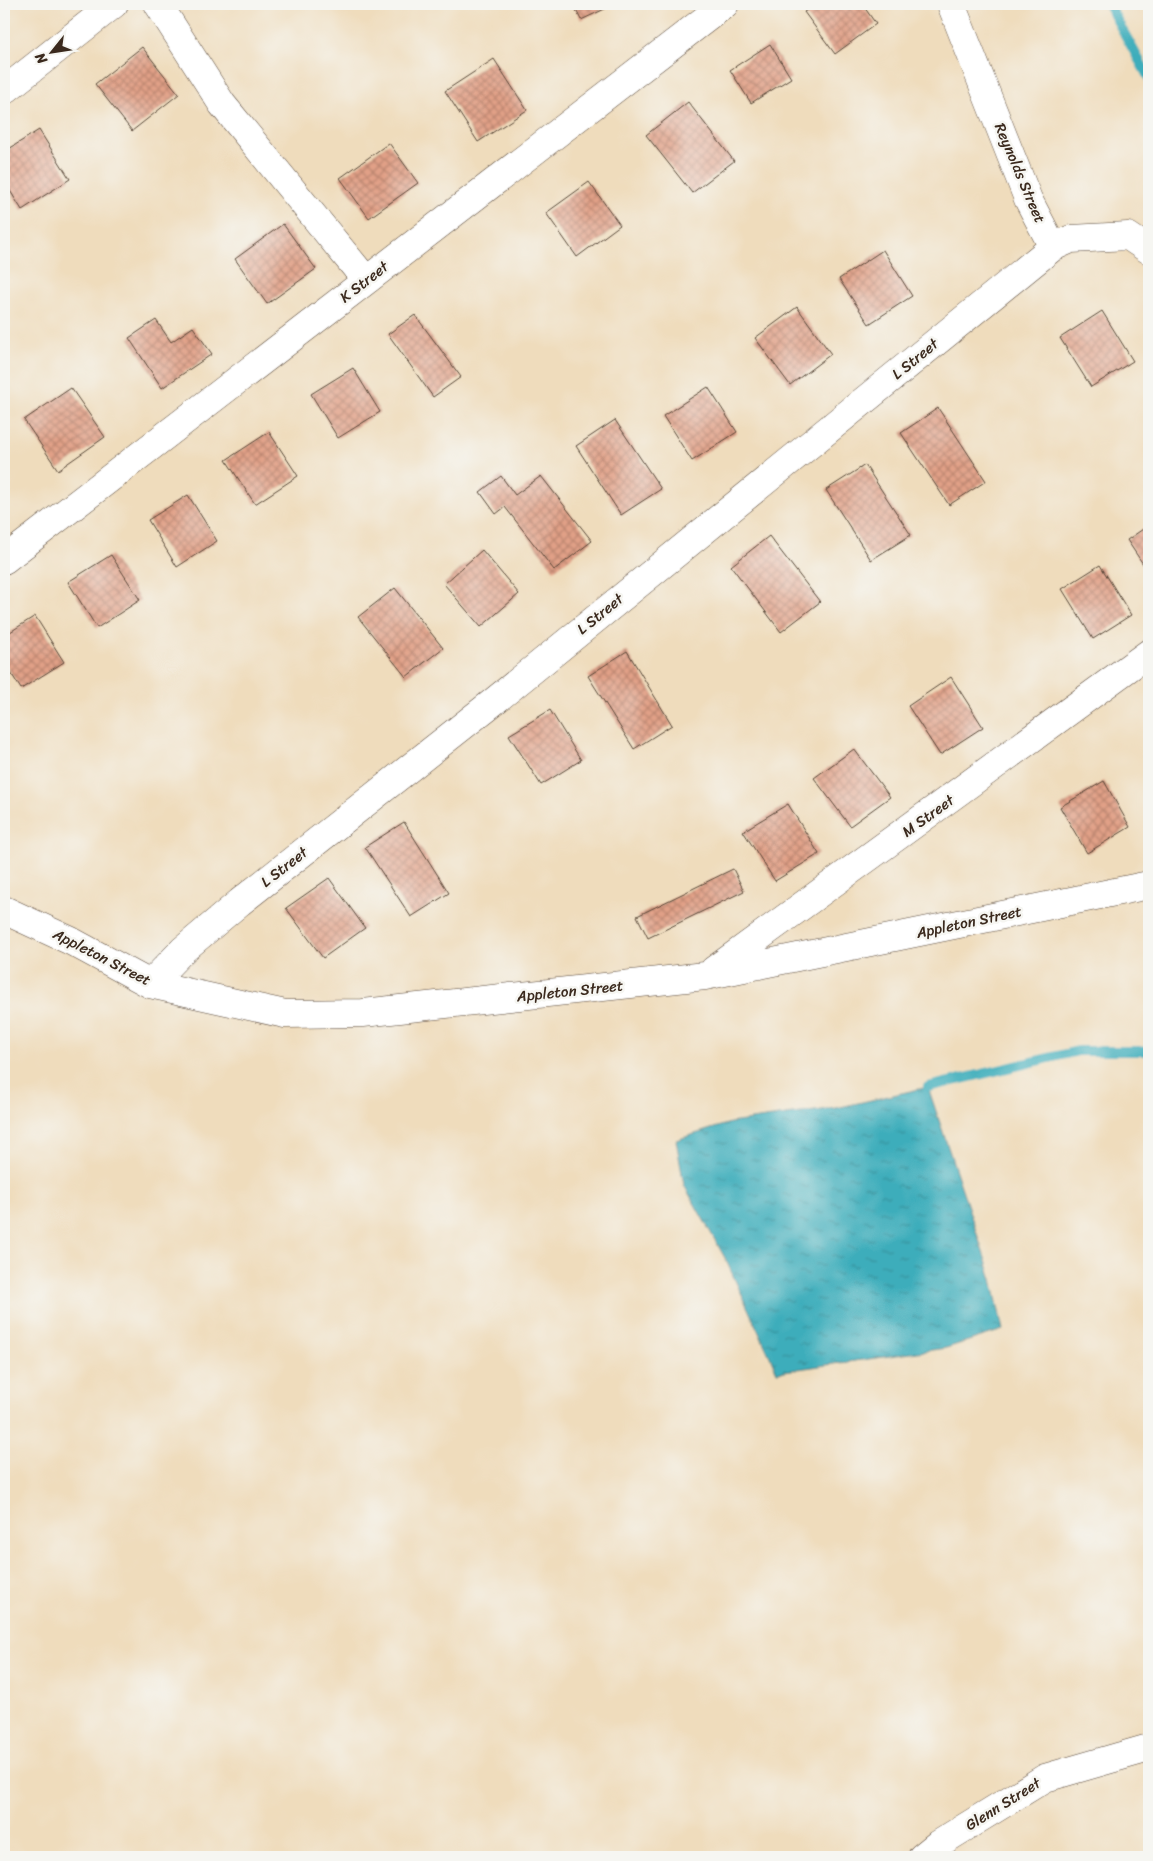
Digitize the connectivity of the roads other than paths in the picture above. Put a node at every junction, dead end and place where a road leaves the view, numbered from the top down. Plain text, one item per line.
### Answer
1 (114, 4) edge
2 (158, 4) edge
3 (725, 4) edge
4 (951, 4) edge
5 (4, 91) edge
6 (1053, 247) junction
7 (1149, 250) edge
8 (366, 280) junction
9 (4, 560) edge
10 (1149, 653) edge
11 (1149, 885) edge
12 (4, 910) edge
13 (705, 976) junction
14 (150, 984) junction
15 (1149, 1748) edge
16 (922, 1857) edge

1 - 5 street
2 - 8 street
3 - 8 street, K Street
4 - 6 street, Reynolds Street
6 - 7 street
6 - 14 street, L Street
8 - 9 street, K Street
10 - 13 street, M Street
11 - 13 street, Appleton Street
12 - 14 street, Appleton Street
13 - 14 street, Appleton Street
15 - 16 street, Glenn Street

